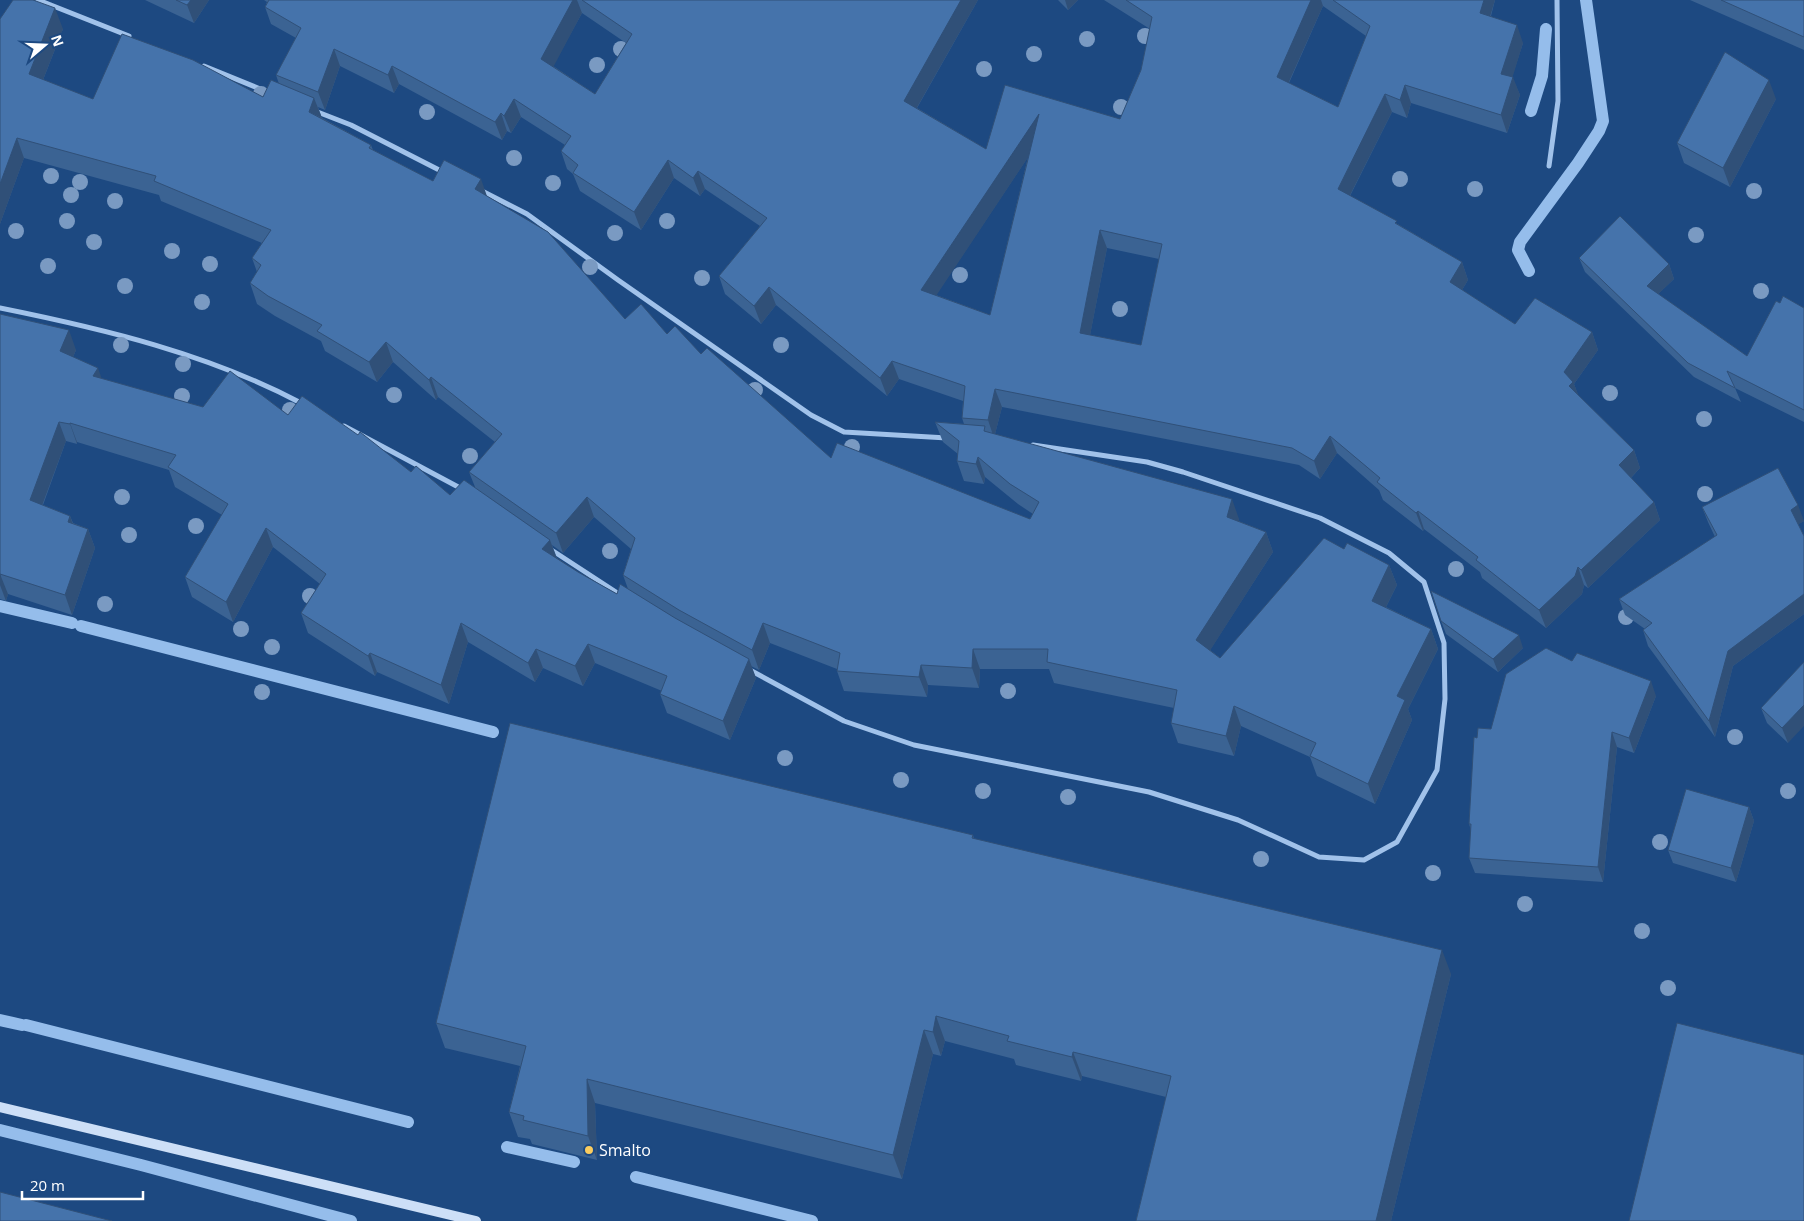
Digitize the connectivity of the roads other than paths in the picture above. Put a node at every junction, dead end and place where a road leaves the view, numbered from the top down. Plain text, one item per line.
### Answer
1 (38, 0) edge
2 (1557, 0) edge
3 (139, 40) edge
4 (194, 63) edge
5 (277, 96) edge
6 (305, 107) edge
7 (1549, 166) dead end
8 (448, 174) edge
9 (474, 187) edge
10 (0, 308) edge
11 (311, 408) edge
12 (337, 422) edge
13 (954, 439) edge
14 (1022, 445) edge
15 (467, 491) edge
16 (544, 545) edge
17 (625, 598) edge
18 (743, 666) edge
19 (0, 1107) edge
20 (476, 1221) edge

1 - 3 street
2 - 7 street
4 - 5 street
6 - 8 street
9 - 13 street
10 - 11 street
12 - 15 street
14 - 18 street
16 - 17 street
19 - 20 street

